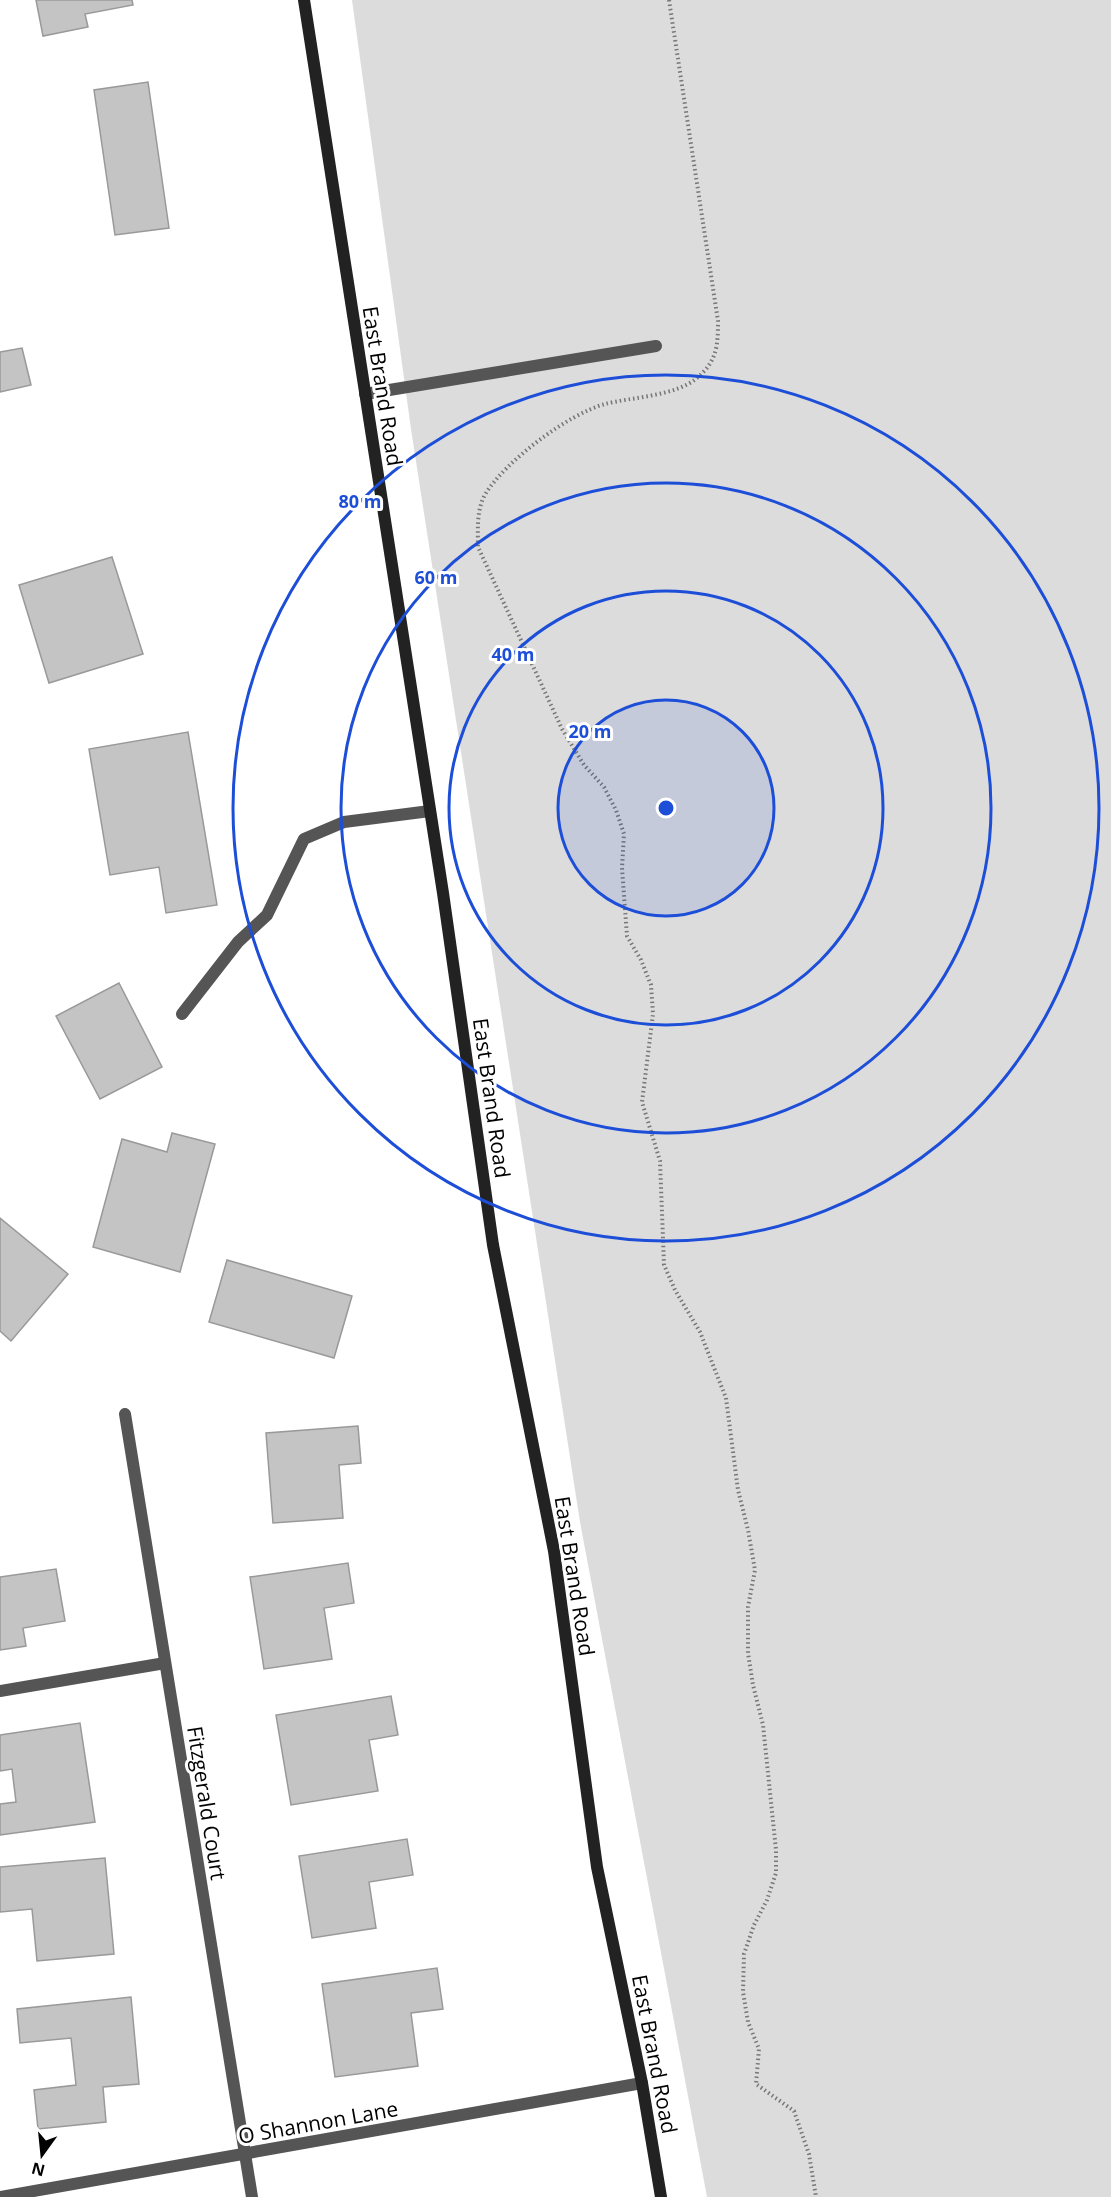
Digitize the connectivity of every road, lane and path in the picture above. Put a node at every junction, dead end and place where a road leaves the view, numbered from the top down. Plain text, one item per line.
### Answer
1 (304, 0) edge
2 (669, 0) edge
3 (656, 346) dead end
4 (365, 394) junction
5 (430, 811) junction
6 (182, 1014) dead end
7 (125, 1414) dead end
8 (165, 1662) junction
9 (0, 1691) edge
10 (642, 2083) junction
11 (244, 2155) junction
12 (0, 2197) edge
13 (252, 2197) edge
14 (661, 2197) edge
15 (816, 2197) edge

1 - 4 main road, East Brand Road
2 - 15 path
3 - 4 street
4 - 5 main road, East Brand Road
5 - 6 street
5 - 10 main road, East Brand Road
7 - 8 street, Fitzgerald Court
8 - 9 street
8 - 11 street, Fitzgerald Court
10 - 11 street, O Shannon Lane
10 - 14 main road, East Brand Road
11 - 12 street, O Shannon Lane
11 - 13 street, Fitzgerald Court

